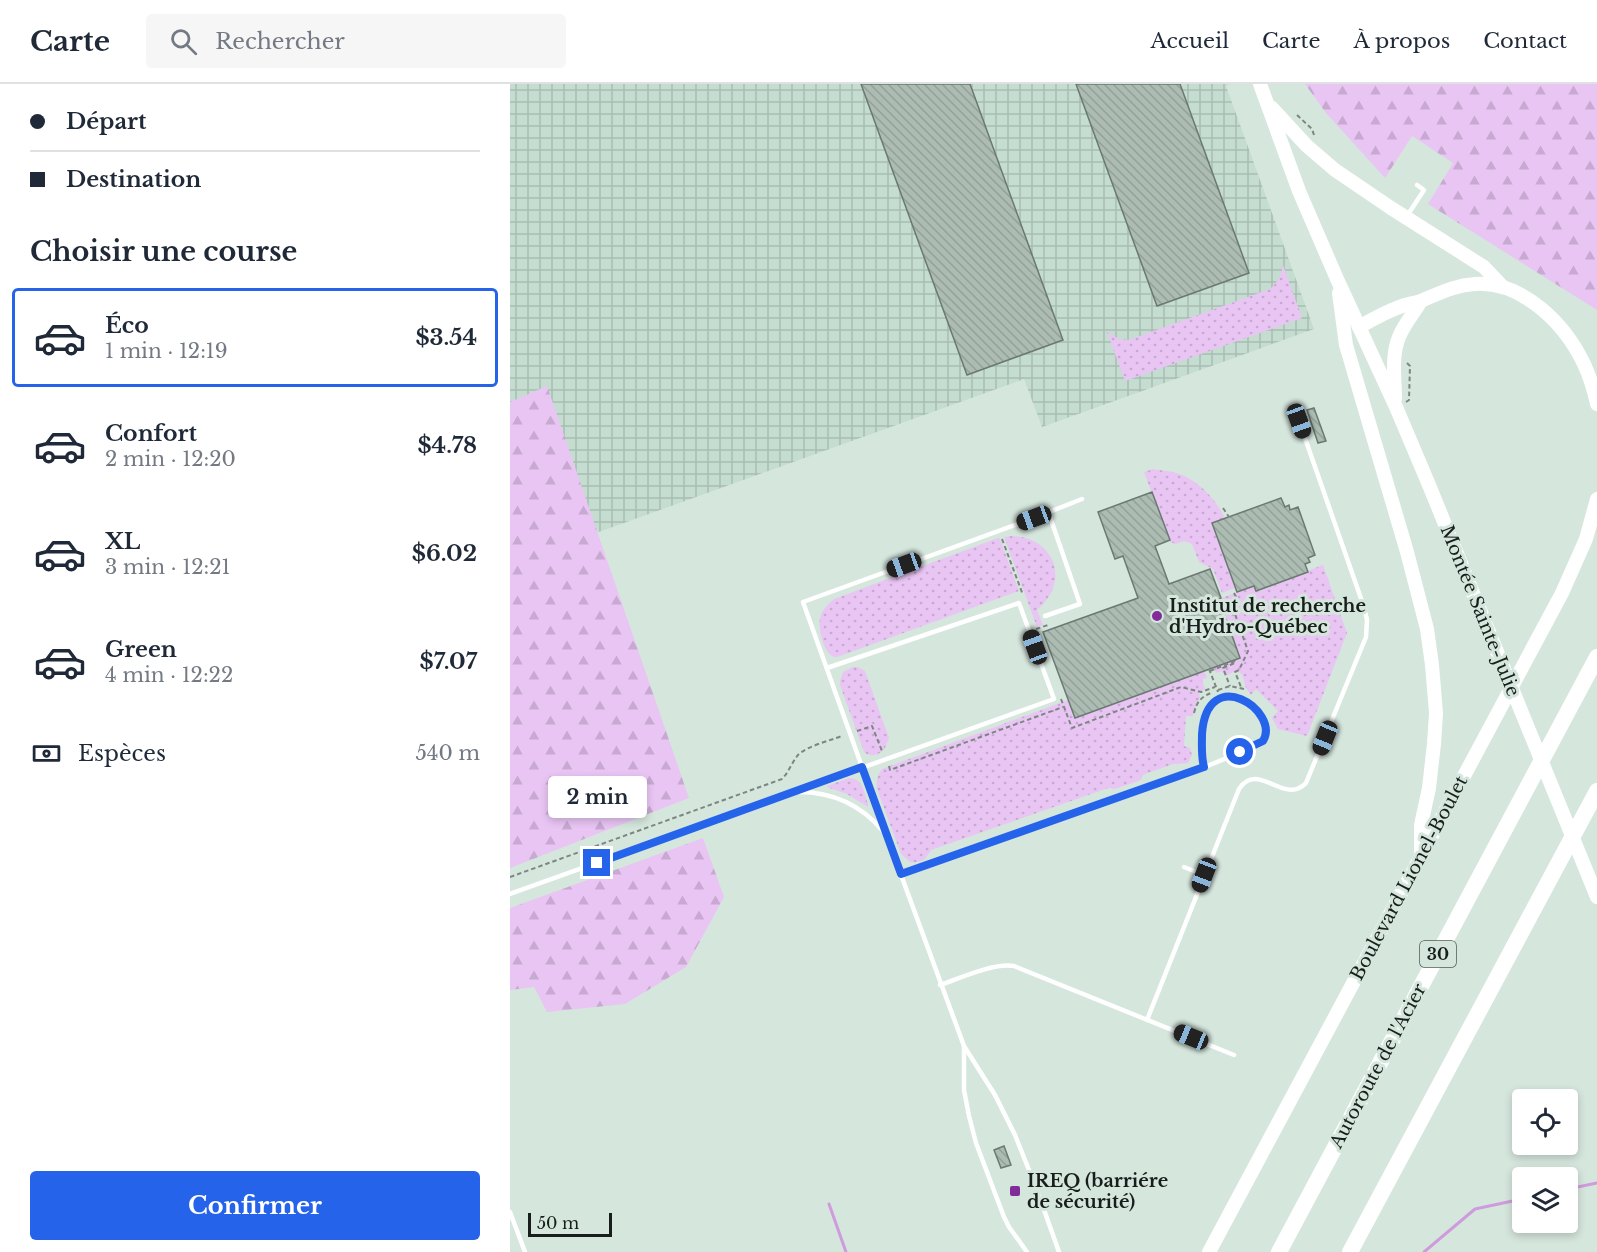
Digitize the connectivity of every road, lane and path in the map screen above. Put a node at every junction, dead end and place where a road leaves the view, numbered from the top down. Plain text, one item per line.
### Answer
1 (1260, 84) edge
2 (1266, 102) junction
3 (1428, 183) dead end
4 (1417, 185) dead end
5 (1424, 190) junction
6 (1406, 218) junction
7 (1337, 279) junction
8 (1503, 287) junction
9 (1421, 301) junction
10 (1359, 327) junction
11 (1405, 362) dead end
12 (1409, 400) dead end
13 (1597, 404) edge
14 (1396, 407) junction
15 (1299, 421) dead end
16 (1082, 499) dead end
17 (1597, 499) edge
18 (1223, 508) dead end
19 (1048, 512) junction
20 (1229, 517) dead end
21 (1002, 537) dead end
22 (1234, 593) dead end
23 (1025, 600) dead end
24 (1045, 616) dead end
25 (1048, 625) dead end
26 (1035, 626) dead end
27 (1597, 657) edge
28 (827, 668) junction
29 (1230, 686) dead end
30 (1215, 687) junction
31 (1241, 687) dead end
32 (1218, 692) dead end
33 (1061, 697) dead end
34 (1064, 706) junction
35 (857, 731) dead end
36 (842, 736) dead end
37 (882, 752) dead end
38 (889, 766) dead end
39 (862, 767) junction
40 (1204, 767) junction
41 (1597, 791) edge
42 (793, 792) junction
43 (885, 834) junction
44 (1421, 855) junction
45 (1184, 867) dead end
46 (901, 874) junction
47 (1204, 875) junction
48 (510, 877) edge
49 (510, 894) edge
50 (1597, 897) edge
51 (940, 985) junction
52 (1147, 1020) junction
53 (964, 1046) junction
54 (1234, 1055) dead end
55 (510, 1212) edge
56 (525, 1252) edge
57 (1027, 1252) edge
58 (1059, 1252) edge
59 (1209, 1252) edge
60 (1279, 1252) edge
61 (1350, 1252) edge

1 - 2 main road
2 - 6 main road
2 - 7 main road
3 - 5 lane
4 - 5 lane
5 - 6 lane
6 - 8 main road
7 - 10 main road
7 - 44 main road
8 - 9 main road
8 - 13 main road
9 - 10 main road
9 - 14 main road
10 - 14 main road, Montée Sainte-Julie
11 - 12 path
14 - 50 main road, Montée Sainte-Julie
15 - 47 lane
16 - 19 lane
17 - 44 main road, Boulevard Lionel-Boulet
18 - 20 path
19 - 24 lane
19 - 28 lane
21 - 23 path
22 - 31 path
25 - 26 path
27 - 60 highway, Autoroute de l'Acier / 30
28 - 39 lane
28 - 39 lane
29 - 30 path
30 - 32 path
30 - 34 path
33 - 34 path
34 - 38 path
35 - 37 path
36 - 48 path
39 - 42 lane
39 - 43 lane
40 - 40 lane
40 - 46 lane
41 - 61 highway
42 - 43 lane
42 - 49 lane
43 - 46 lane
44 - 59 main road, Boulevard Lionel-Boulet
45 - 47 lane
46 - 51 lane
47 - 52 lane
51 - 52 lane
51 - 53 lane
52 - 54 lane
53 - 57 lane
53 - 58 lane
55 - 56 lane

